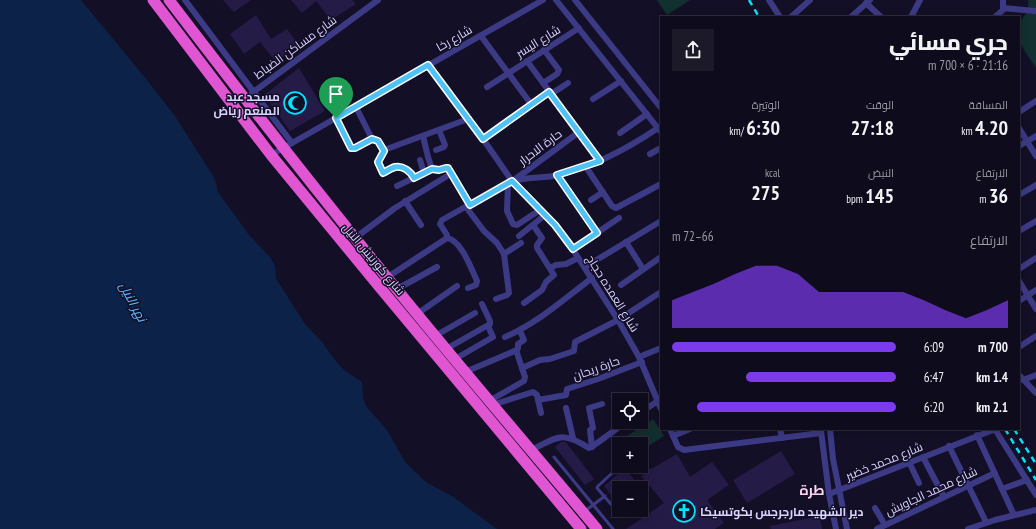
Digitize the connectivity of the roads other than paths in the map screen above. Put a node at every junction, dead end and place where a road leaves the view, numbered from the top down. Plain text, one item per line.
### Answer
1 (153, 0) edge
2 (169, 0) edge
3 (185, 0) edge
4 (378, 0) edge
5 (543, 0) edge
6 (556, 0) edge
7 (575, 0) edge
8 (769, 0) edge
9 (810, 0) edge
10 (920, 0) edge
11 (1003, 0) edge
12 (868, 2) edge
13 (1003, 8) junction
14 (1036, 11) edge
15 (779, 16) edge
16 (792, 16) edge
17 (852, 16) edge
18 (880, 16) edge
19 (912, 16) edge
20 (996, 16) edge
21 (579, 28) junction
22 (480, 36) junction
23 (544, 50) junction
24 (211, 54) junction
25 (527, 61) junction
26 (201, 62) junction
27 (428, 65) junction
28 (508, 73) junction
29 (621, 81) junction
30 (543, 83) junction
31 (568, 83) dead end
32 (486, 87) dead end
33 (254, 91) junction
34 (550, 93) junction
35 (245, 99) junction
36 (593, 99) dead end
37 (1036, 102) edge
38 (531, 104) junction
39 (356, 106) junction
40 (660, 107) edge
41 (1020, 111) edge
42 (647, 114) junction
43 (336, 118) junction
44 (468, 119) junction
45 (439, 130) junction
46 (659, 130) edge
47 (1020, 130) edge
48 (579, 132) junction
49 (620, 133) dead end
50 (423, 136) junction
51 (1036, 136) edge
52 (372, 139) junction
53 (483, 139) junction
54 (1027, 141) junction
55 (1020, 145) edge
56 (288, 146) junction
57 (660, 149) edge
58 (384, 150) junction
59 (436, 150) dead end
60 (650, 154) dead end
61 (271, 155) junction
62 (1036, 156) edge
63 (420, 160) dead end
64 (600, 161) junction
65 (586, 167) junction
66 (432, 169) junction
67 (424, 173) junction
68 (452, 173) junction
69 (557, 175) junction
70 (414, 178) junction
71 (511, 182) junction
72 (1036, 184) edge
73 (660, 185) edge
74 (397, 186) dead end
75 (603, 192) junction
76 (1020, 193) edge
77 (591, 200) dead end
78 (405, 201) junction
79 (468, 206) junction
80 (542, 212) junction
81 (619, 218) dead end
82 (1036, 221) edge
83 (660, 222) edge
84 (533, 224) junction
85 (421, 225) dead end
86 (1020, 230) edge
87 (597, 233) junction
88 (519, 236) dead end
89 (356, 238) junction
90 (447, 238) junction
91 (626, 242) junction
92 (521, 243) dead end
93 (573, 249) junction
94 (504, 254) junction
95 (578, 258) junction
96 (1036, 258) edge
97 (660, 259) edge
98 (437, 267) dead end
99 (585, 267) junction
100 (550, 268) junction
101 (1020, 268) edge
102 (643, 269) junction
103 (386, 276) junction
104 (592, 278) junction
105 (1020, 283) edge
106 (376, 284) junction
107 (620, 285) dead end
108 (457, 286) dead end
109 (468, 288) dead end
110 (397, 289) junction
111 (1036, 290) edge
112 (660, 293) edge
113 (1028, 295) junction
114 (496, 299) dead end
115 (1020, 300) edge
116 (524, 303) dead end
117 (482, 304) dead end
118 (1036, 309) edge
119 (475, 313) dead end
120 (417, 314) junction
121 (618, 320) junction
122 (488, 326) junction
123 (520, 330) junction
124 (436, 336) junction
125 (505, 336) dead end
126 (1036, 336) edge
127 (1020, 345) edge
128 (582, 348) dead end
129 (446, 349) junction
130 (575, 349) junction
131 (660, 349) edge
132 (516, 350) junction
133 (455, 359) junction
134 (641, 360) junction
135 (522, 368) junction
136 (465, 372) junction
137 (1036, 375) edge
138 (1021, 377) edge
139 (1036, 393) edge
140 (538, 400) junction
141 (658, 401) junction
142 (490, 403) junction
143 (602, 404) dead end
144 (660, 406) edge
145 (648, 407) edge
146 (566, 408) dead end
147 (541, 413) dead end
148 (616, 429) edge
149 (670, 430) edge
150 (688, 430) edge
151 (780, 430) edge
152 (830, 430) edge
153 (993, 430) edge
154 (821, 431) edge
155 (805, 432) edge
156 (977, 435) junction
157 (673, 436) junction
158 (573, 438) junction
159 (782, 438) junction
160 (949, 446) junction
161 (592, 447) junction
162 (530, 450) junction
163 (554, 457) dead end
164 (922, 457) junction
165 (909, 462) junction
166 (612, 473) edge
167 (995, 473) junction
168 (1027, 480) junction
169 (919, 483) dead end
170 (968, 486) junction
171 (1002, 489) junction
172 (840, 490) junction
173 (829, 494) junction
174 (1036, 495) edge
175 (605, 496) junction
176 (944, 497) junction
177 (592, 505) junction
178 (612, 505) edge
179 (875, 508) dead end
180 (1036, 510) edge
181 (583, 512) junction
182 (1014, 515) junction
183 (986, 522) junction
184 (885, 525) junction
185 (976, 527) edge
186 (581, 529) edge
187 (597, 529) edge
188 (613, 529) edge
189 (836, 529) edge
190 (847, 529) edge
191 (877, 529) edge
192 (968, 529) edge

1 - 26 highway, شارع كورنيش النيل
2 - 24 highway, شارع كورنيش النيل
3 - 33 street
4 - 33 street, شارع مساكن الضباط
5 - 22 street, شارع رخا
6 - 21 street
7 - 40 street
8 - 15 street
9 - 16 street
10 - 19 street
11 - 13 street
12 - 17 street
12 - 18 street
13 - 14 street
13 - 20 street
21 - 23 street, شارع اليسر
21 - 29 street
22 - 27 street, شارع رخا
22 - 28 street
23 - 25 street, شارع اليسر
23 - 30 street
24 - 26 highway
24 - 35 highway, شارع كورنيش النيل
25 - 28 street, شارع اليسر
25 - 30 street
26 - 61 highway, شارع كورنيش النيل
27 - 39 street, شارع رخا
27 - 44 street, شارع العمده حجاج
28 - 32 street, شارع اليسر
28 - 38 street
29 - 36 street
29 - 42 street
30 - 34 street
31 - 34 street
33 - 35 street, شارع مساكن الضباط
33 - 56 street
34 - 38 street
34 - 48 street
35 - 56 highway, شارع كورنيش النيل
37 - 41 street
38 - 53 street
39 - 43 street, شارع رخا
39 - 52 street
42 - 46 street
42 - 49 street
43 - 52 street
43 - 56 street, شارع رخا
44 - 45 street
44 - 53 street, شارع العمده حجاج
45 - 50 street
45 - 59 street
46 - 64 street
47 - 54 street
48 - 64 street
48 - 71 street, حارة الاحرار
50 - 58 street
50 - 66 street
51 - 54 street
52 - 58 street
53 - 71 street, شارع العمده حجاج
54 - 55 street
54 - 62 street
56 - 61 street, شارع رخا
56 - 89 highway, شارع كورنيش النيل
57 - 60 street
58 - 70 street
61 - 106 highway, شارع كورنيش النيل
63 - 67 street
64 - 65 street
65 - 69 street
65 - 75 street
66 - 67 street
66 - 68 street
67 - 70 street
68 - 78 street
68 - 79 street
69 - 71 street
69 - 87 street
70 - 74 street
71 - 79 street, حارة الاحرار
71 - 80 street, شارع العمده حجاج
71 - 80 street
72 - 76 street
73 - 75 street
75 - 77 street
78 - 85 street
78 - 89 street
79 - 90 street, حارة الاحرار
79 - 94 street
80 - 84 street
80 - 93 street, شارع العمده حجاج
81 - 87 street
82 - 86 street
83 - 91 street
84 - 88 street
84 - 100 street
87 - 93 street
89 - 103 highway, شارع كورنيش النيل
90 - 103 street
90 - 109 street
91 - 99 street
91 - 102 street
92 - 94 street
93 - 95 street, شارع العمده حجاج
94 - 114 street
95 - 99 street, شارع العمده حجاج
95 - 100 street
96 - 101 street
97 - 102 street
98 - 110 street
99 - 104 street, شارع العمده حجاج
100 - 116 street
102 - 107 street
103 - 106 street
103 - 110 highway, شارع كورنيش النيل
104 - 121 street, شارع العمده حجاج
104 - 123 street
105 - 113 street
106 - 186 highway, شارع كورنيش النيل
108 - 120 street
110 - 120 highway, شارع كورنيش النيل
111 - 113 street
112 - 121 street
113 - 115 street
113 - 118 street
117 - 122 street
119 - 124 street
120 - 124 highway, شارع كورنيش النيل
121 - 130 street
121 - 134 street, شارع العمده حجاج
122 - 129 street
122 - 133 street
123 - 125 street
123 - 132 street
124 - 129 highway, شارع كورنيش النيل
126 - 127 street
128 - 130 street
129 - 133 highway, شارع كورنيش النيل
130 - 135 street
131 - 134 street
132 - 135 street
132 - 136 street
133 - 136 highway, شارع كورنيش النيل
134 - 140 street, حارة ريحان
134 - 141 street, شارع العمده حجاج
135 - 142 street
136 - 142 highway, شارع كورنيش النيل
137 - 138 street
138 - 139 street
140 - 142 street, حارة ريحان
140 - 147 street
141 - 144 street, شارع العمده حجاج
141 - 145 street
142 - 162 highway, شارع كورنيش النيل
143 - 161 street
146 - 158 street
148 - 161 street
149 - 157 street
150 - 157 street
151 - 159 street
152 - 172 street
153 - 156 street, شارع محمد خضير
153 - 168 street
154 - 155 street
154 - 173 street
155 - 159 street
156 - 160 street, شارع محمد خضير
156 - 167 street
157 - 159 street
158 - 161 street
158 - 162 street
160 - 164 street, شارع محمد خضير
160 - 170 street
162 - 181 highway, شارع كورنيش النيل
163 - 177 lane
164 - 165 street, شارع محمد خضير
164 - 176 street
165 - 169 street
165 - 172 street, شارع محمد خضير
166 - 175 lane
167 - 170 street, شارع محمد الجاويش
167 - 171 street
168 - 171 street
168 - 174 street
170 - 176 street, شارع محمد الجاويش
170 - 183 street
171 - 182 street
172 - 173 street, شارع محمد خضير
172 - 190 street
173 - 189 street
175 - 177 lane
175 - 178 lane
176 - 184 street, شارع محمد الجاويش
177 - 181 lane
177 - 188 lane
179 - 184 street
180 - 182 street
181 - 187 highway, شارع كورنيش النيل
182 - 183 street
183 - 185 street
184 - 191 street, شارع محمد الجاويش
185 - 192 street

